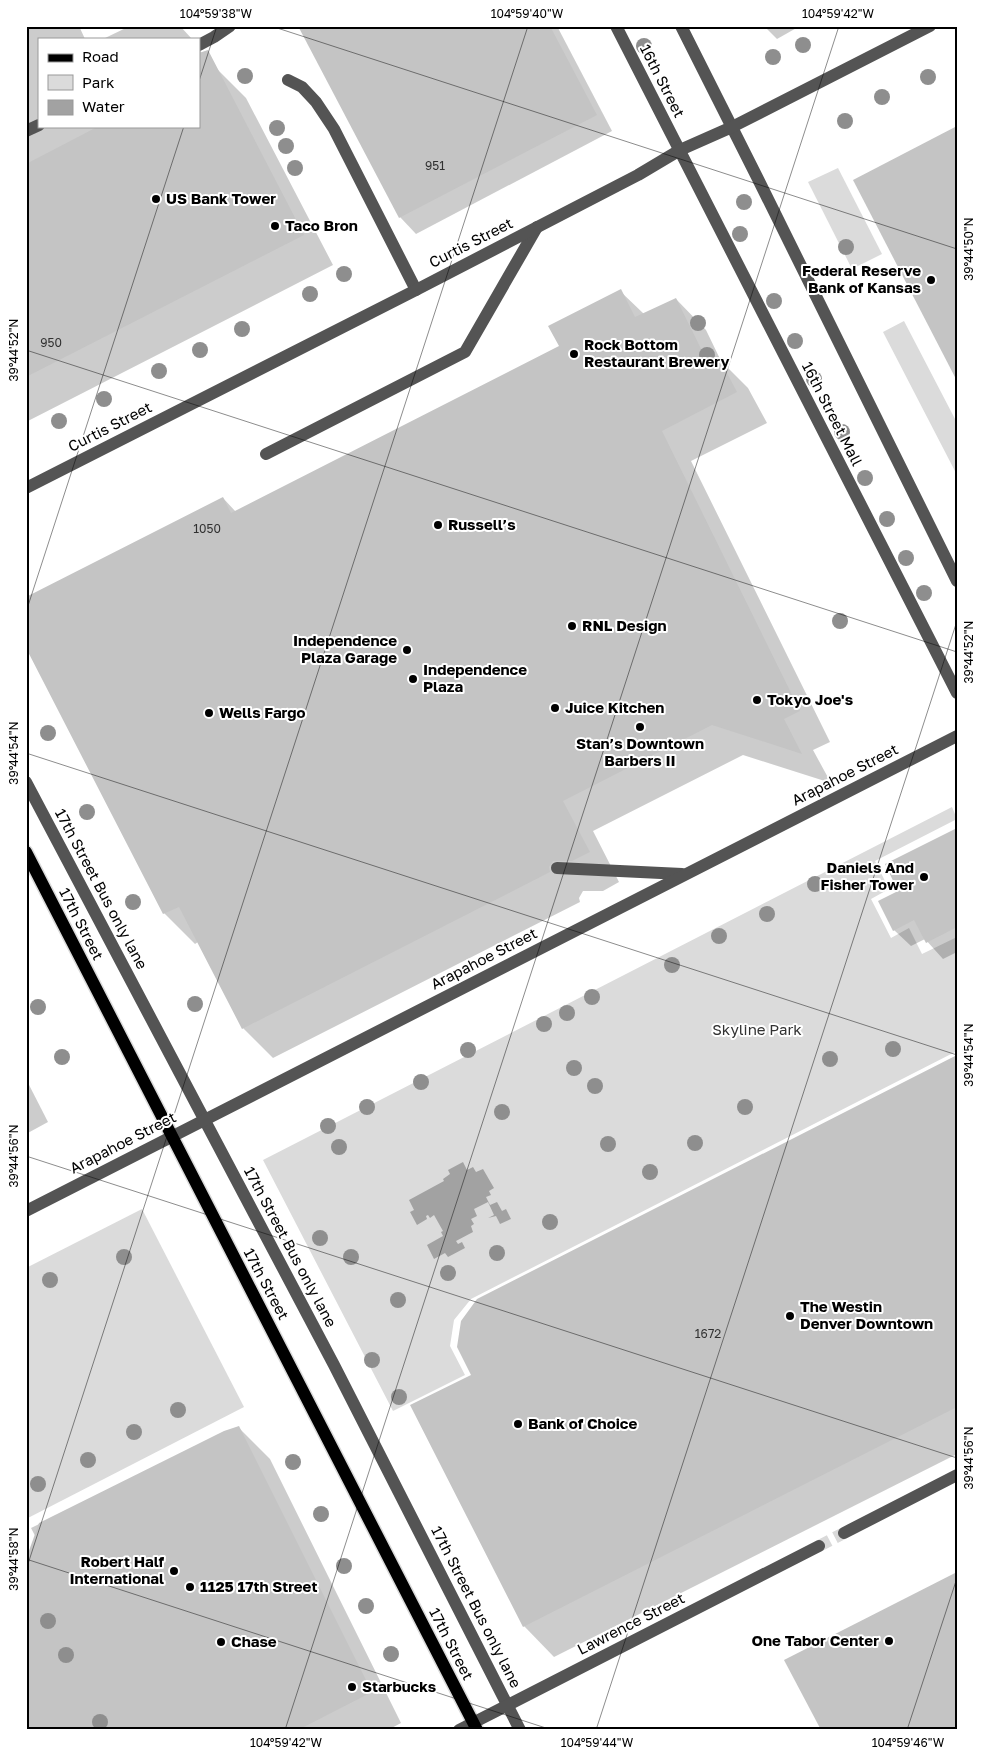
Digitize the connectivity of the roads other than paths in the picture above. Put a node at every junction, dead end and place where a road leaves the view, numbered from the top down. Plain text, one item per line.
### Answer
1 (230, 26) edge
2 (616, 26) edge
3 (681, 26) edge
4 (930, 26) edge
5 (200, 44) edge
6 (288, 80) dead end
7 (38, 125) edge
8 (732, 127) junction
9 (26, 131) edge
10 (680, 150) junction
11 (537, 227) junction
12 (416, 290) junction
13 (266, 454) dead end
14 (26, 488) edge
15 (957, 581) edge
16 (957, 693) edge
17 (957, 736) edge
18 (26, 782) edge
19 (26, 852) edge
20 (557, 868) dead end
21 (685, 874) junction
22 (204, 1119) junction
23 (172, 1136) junction
24 (26, 1211) edge
25 (957, 1475) edge
26 (844, 1533) tunnel mouth
27 (819, 1546) tunnel mouth
28 (507, 1705) junction
29 (475, 1726) edge
30 (459, 1730) edge
31 (520, 1730) edge

1 - 5 street
2 - 10 street, 16th Street
3 - 8 street
4 - 8 street, Curtis Street
6 - 12 street
7 - 9 street
8 - 10 street, Curtis Street
8 - 15 street
10 - 11 street, Curtis Street
10 - 16 street, 16th Street Mall
11 - 12 street, Curtis Street
11 - 13 street
12 - 14 street, Curtis Street
17 - 21 street, Arapahoe Street
18 - 22 street, 17th Street Bus only lane
19 - 23 main road, 17th Street
20 - 21 street
21 - 22 street, Arapahoe Street
22 - 23 street, Arapahoe Street
22 - 28 street, 17th Street Bus only lane
23 - 24 street, Arapahoe Street
23 - 29 main road, 17th Street
25 - 26 street
27 - 28 street, Lawrence Street
28 - 29 street, Lawrence Street
28 - 31 street, 17th Street Bus only lane
29 - 30 street, Lawrence Street

